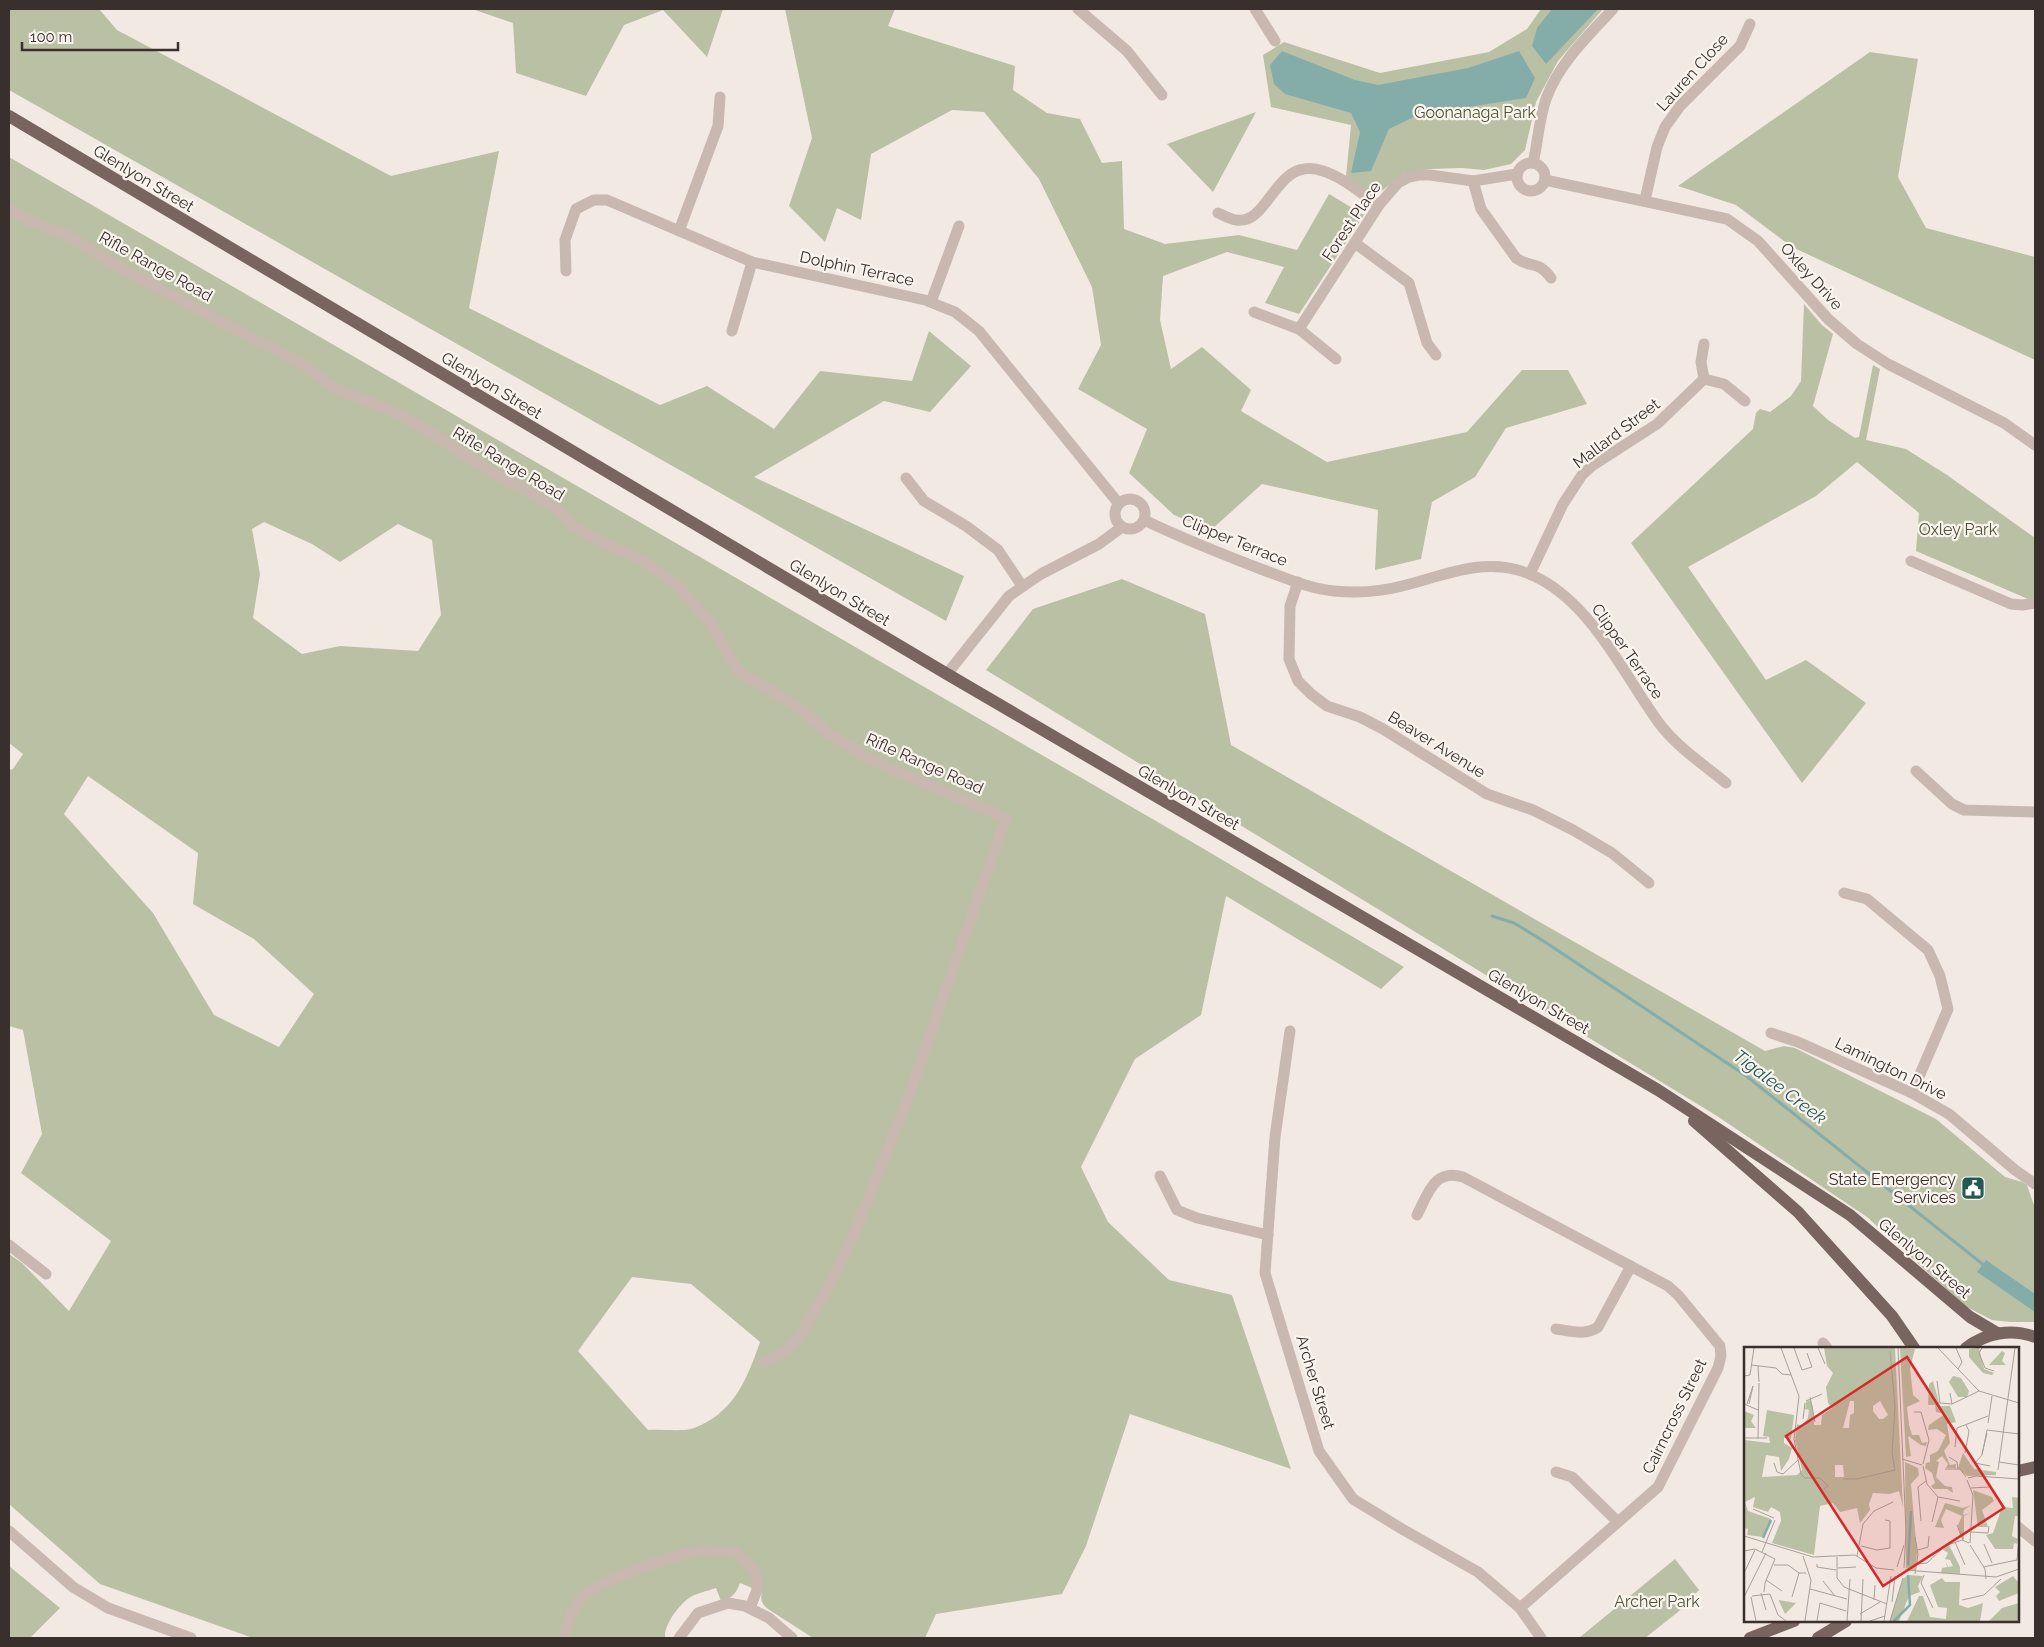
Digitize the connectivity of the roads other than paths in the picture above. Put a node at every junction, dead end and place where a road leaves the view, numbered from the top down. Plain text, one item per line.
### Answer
1 (1078, 9) edge
2 (1255, 9) edge
3 (1613, 9) edge
4 (1750, 24) dead end
5 (1275, 41) dead end
6 (1162, 96) dead end
7 (720, 97) dead end
8 (9, 116) edge
9 (1533, 163) junction
10 (1517, 174) junction
11 (1473, 180) junction
12 (1545, 180) junction
13 (1645, 200) junction
14 (1379, 205) junction
15 (9, 209) edge
16 (1218, 213) dead end
17 (959, 226) dead end
18 (679, 230) junction
19 (1355, 243) junction
20 (752, 262) junction
21 (566, 271) dead end
22 (1551, 278) dead end
23 (931, 302) junction
24 (1254, 312) dead end
25 (1299, 329) junction
26 (732, 332) dead end
27 (1704, 344) dead end
28 (1436, 354) dead end
29 (1336, 359) dead end
30 (1704, 380) junction
31 (1746, 401) dead end
32 (2035, 445) edge
33 (906, 478) dead end
34 (1119, 504) junction
35 (1144, 520) junction
36 (1122, 527) junction
37 (1911, 561) dead end
38 (1530, 574) junction
39 (1298, 582) junction
40 (1022, 586) junction
41 (2035, 603) edge
42 (947, 674) junction
43 (1916, 771) dead end
44 (1726, 783) dead end
45 (2035, 812) edge
46 (1649, 883) dead end
47 (1844, 892) dead end
48 (1290, 1031) dead end
49 (1771, 1033) dead end
50 (1658, 1090) junction
51 (1912, 1094) junction
52 (1160, 1176) dead end
53 (2035, 1184) edge
54 (1417, 1215) dead end
55 (1268, 1235) junction
56 (9, 1245) edge
57 (1631, 1266) junction
58 (46, 1274) dead end
59 (1556, 1329) dead end
60 (2035, 1330) edge
61 (1997, 1333) junction
62 (2021, 1333) junction
63 (2035, 1337) edge
64 (1913, 1347) edge
65 (1968, 1347) edge
66 (765, 1362) dead end
67 (2035, 1467) edge
68 (2020, 1471) edge
69 (1556, 1472) dead end
70 (2035, 1478) edge
71 (1618, 1522) junction
72 (2019, 1528) edge
73 (9, 1531) edge
74 (2035, 1542) edge
75 (750, 1608) junction
76 (1520, 1608) junction
77 (1791, 1622) edge
78 (1844, 1622) edge
79 (191, 1638) edge
80 (565, 1638) edge
81 (680, 1638) edge
82 (792, 1638) edge
83 (1541, 1638) edge
84 (1750, 1638) edge
85 (1818, 1638) edge

1 - 6 street
2 - 5 street
3 - 9 street
4 - 13 street, Lauren Close
7 - 18 street
8 - 42 main road, Glenlyon Street
9 - 10 street
9 - 12 street
10 - 11 street, Forest Place
10 - 12 street
11 - 14 street, Forest Place
11 - 22 street
12 - 13 street, Oxley Drive
13 - 32 street, Oxley Drive
14 - 16 street
14 - 19 street, Forest Place
15 - 66 street, Rifle Range Road
17 - 23 street
18 - 20 street, Dolphin Terrace
18 - 21 street, Dolphin Terrace
19 - 25 street, Forest Place
19 - 28 street
20 - 23 street, Dolphin Terrace
20 - 26 street
23 - 34 street, Dolphin Terrace
24 - 25 street
25 - 29 street
27 - 30 street
30 - 31 street
30 - 38 street, Mallard Street
33 - 40 street
34 - 35 street
34 - 36 street
35 - 36 street
35 - 39 street, Clipper Terrace
36 - 40 street
37 - 41 street
38 - 39 street, Clipper Terrace
38 - 44 street, Clipper Terrace
39 - 46 street, Beaver Avenue
40 - 42 street
42 - 50 main road, Glenlyon Street
43 - 45 street
47 - 51 street
48 - 55 street, Archer Street
49 - 51 street, Lamington Drive
50 - 61 main road, Glenlyon Street
50 - 64 main road, Glenlyon Street
51 - 53 street, Lamington Drive
52 - 55 street
54 - 57 street, Cairncross Street
55 - 76 street, Archer Street
56 - 58 street
57 - 59 street
57 - 71 street, Cairncross Street
60 - 62 main road
61 - 62 main road
61 - 65 main road
62 - 63 main road
67 - 68 main road
68 - 70 main road
69 - 71 street
71 - 76 street, Cairncross Street
72 - 74 street
73 - 79 street
75 - 80 street
75 - 81 street
75 - 82 street
76 - 83 street, Archer Street
77 - 84 main road
78 - 85 main road

